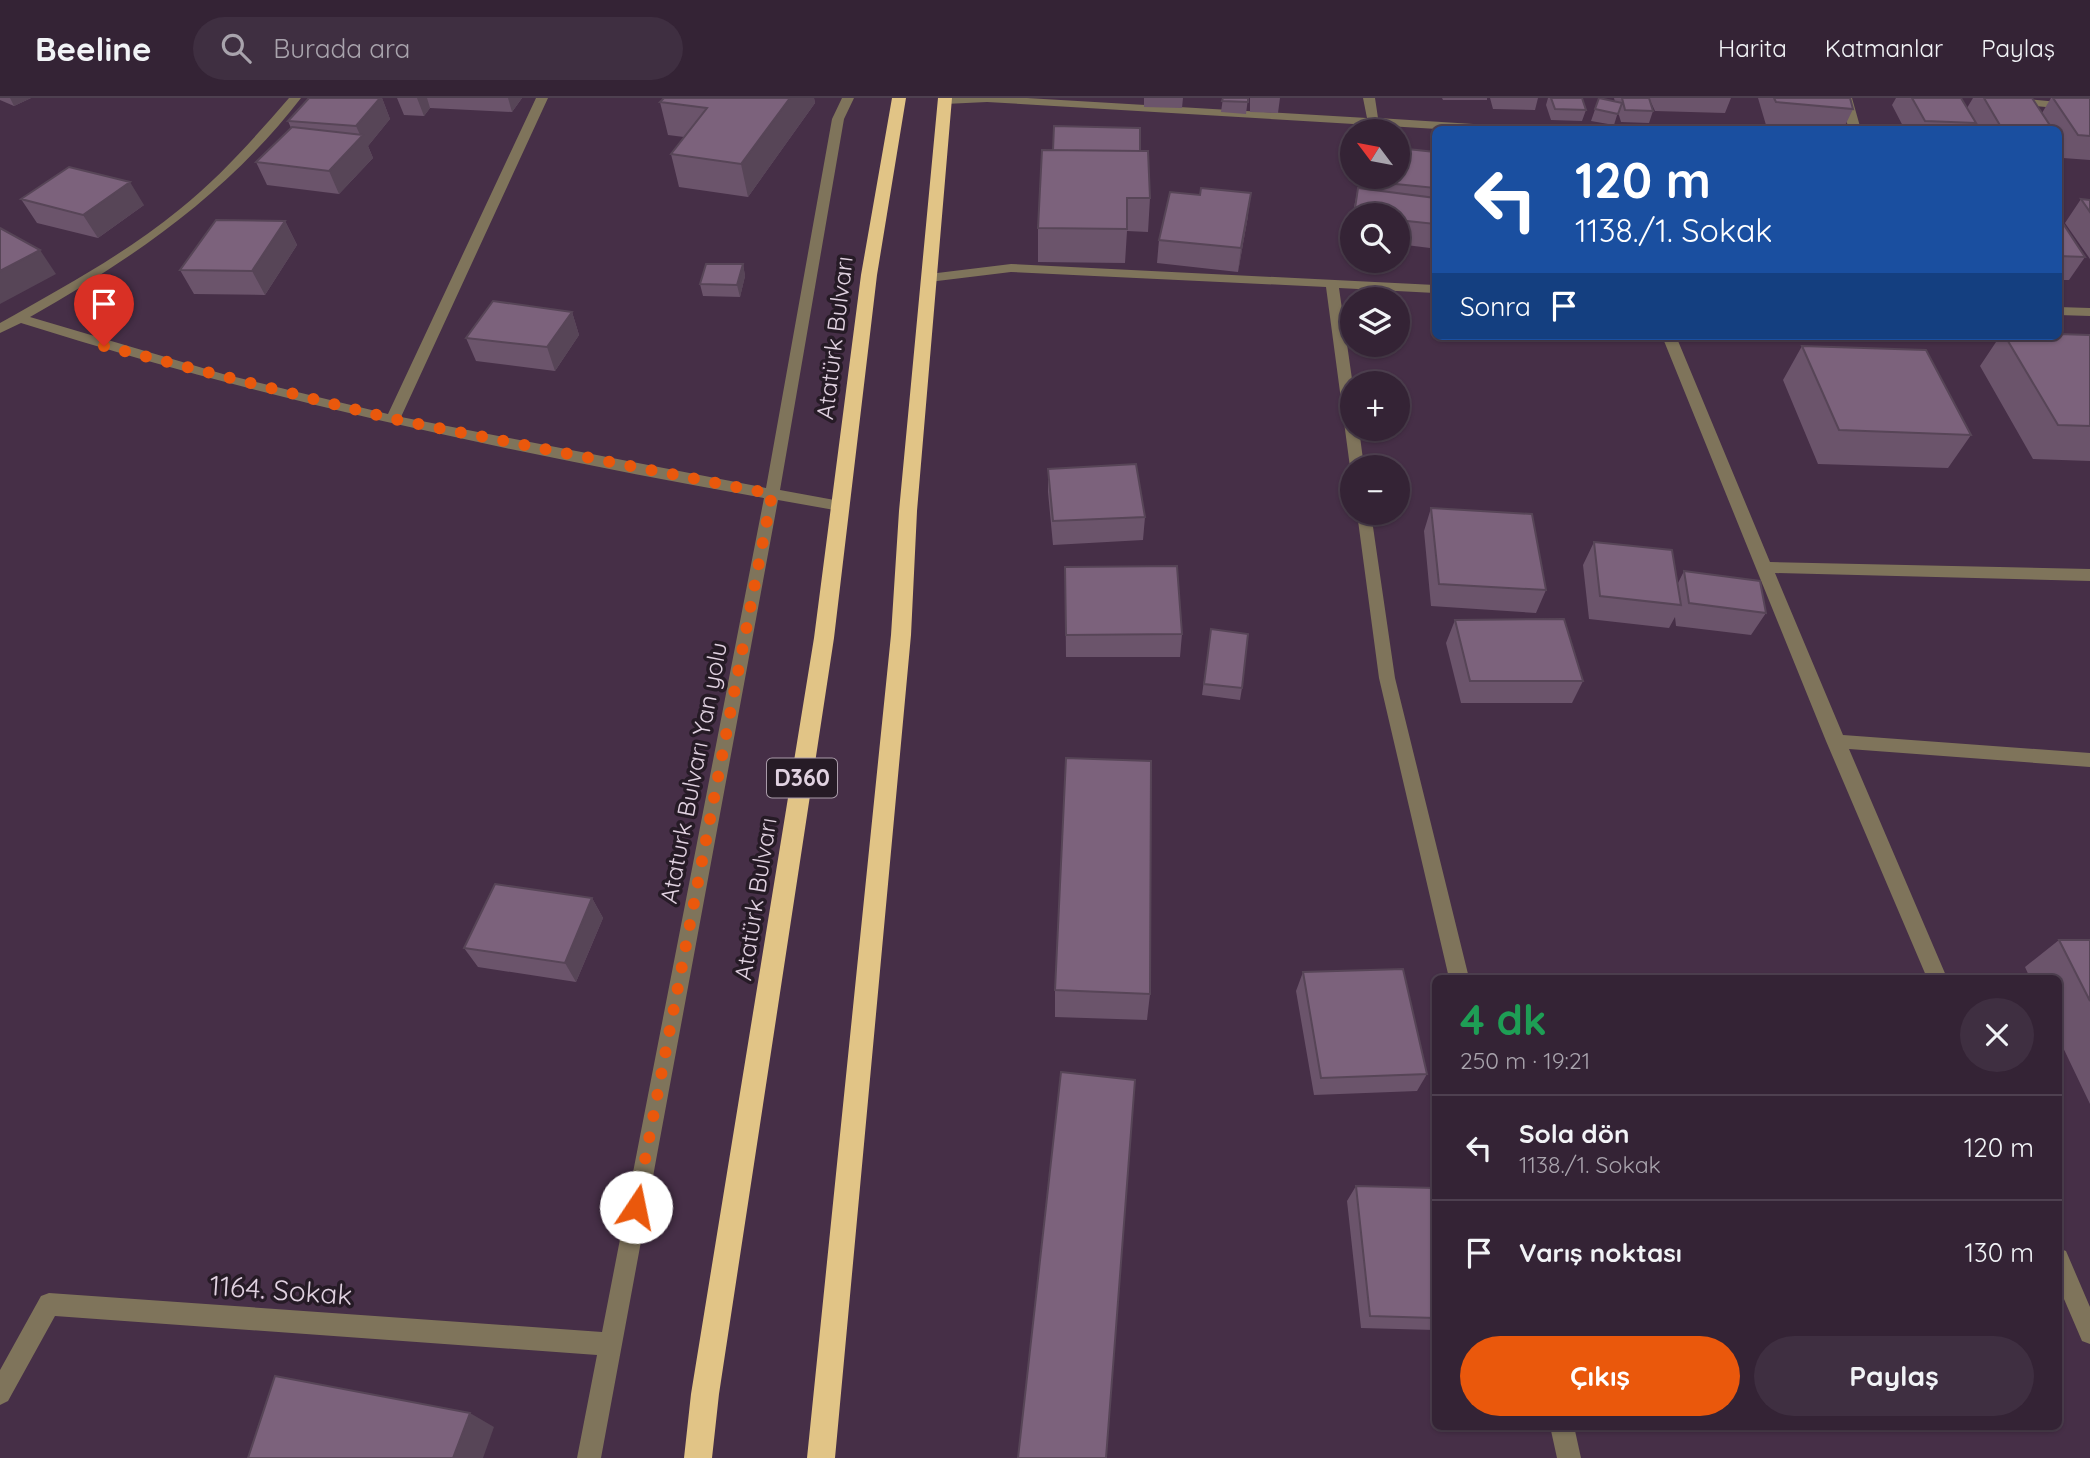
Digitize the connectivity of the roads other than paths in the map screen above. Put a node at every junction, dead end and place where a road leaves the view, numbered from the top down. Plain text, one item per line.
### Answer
1 (295, 98) edge
2 (542, 98) edge
3 (848, 98) edge
4 (899, 98) edge
5 (1369, 98) edge
6 (1846, 98) edge
7 (1980, 98) edge
8 (945, 100) edge
9 (2090, 107) edge
10 (1372, 119) edge
11 (1340, 120) edge
12 (1410, 124) edge
13 (1447, 126) edge
14 (1854, 126) edge
15 (929, 278) junction
16 (1332, 286) junction
17 (1432, 289) edge
18 (2062, 311) edge
19 (2090, 312) edge
20 (20, 318) junction
21 (0, 329) edge
22 (1671, 340) edge
23 (393, 419) junction
24 (1355, 455) edge
25 (772, 494) junction
26 (840, 506) junction
27 (1366, 525) edge
28 (1766, 567) junction
29 (2090, 575) edge
30 (1835, 741) junction
31 (2090, 760) edge
32 (1458, 975) edge
33 (1936, 975) edge
34 (2062, 1268) edge
35 (2090, 1333) edge
36 (610, 1344) junction
37 (0, 1392) edge
38 (1563, 1430) edge
39 (589, 1458) edge
40 (698, 1458) edge
41 (821, 1458) edge
42 (1569, 1458) edge

1 - 20 street
2 - 23 street
3 - 25 street, Ataturk Bulvarı Yan yolu
4 - 26 highway, Atatürk Bulvarı / D360
5 - 10 street
6 - 14 street
7 - 9 street
8 - 11 street
8 - 15 highway
12 - 13 street
15 - 16 street
15 - 41 highway
16 - 17 street
16 - 24 street
18 - 19 street
20 - 21 street
20 - 23 street
22 - 28 street
23 - 25 street
25 - 26 street
25 - 36 street, Ataturk Bulvarı Yan yolu
26 - 40 highway, Atatürk Bulvarı / D360
27 - 32 street
28 - 29 street
28 - 30 street
30 - 31 street
30 - 33 street
34 - 35 street
36 - 37 street, 1164. Sokak
36 - 39 street, Ataturk Bulvarı Yan yolu
38 - 42 street

